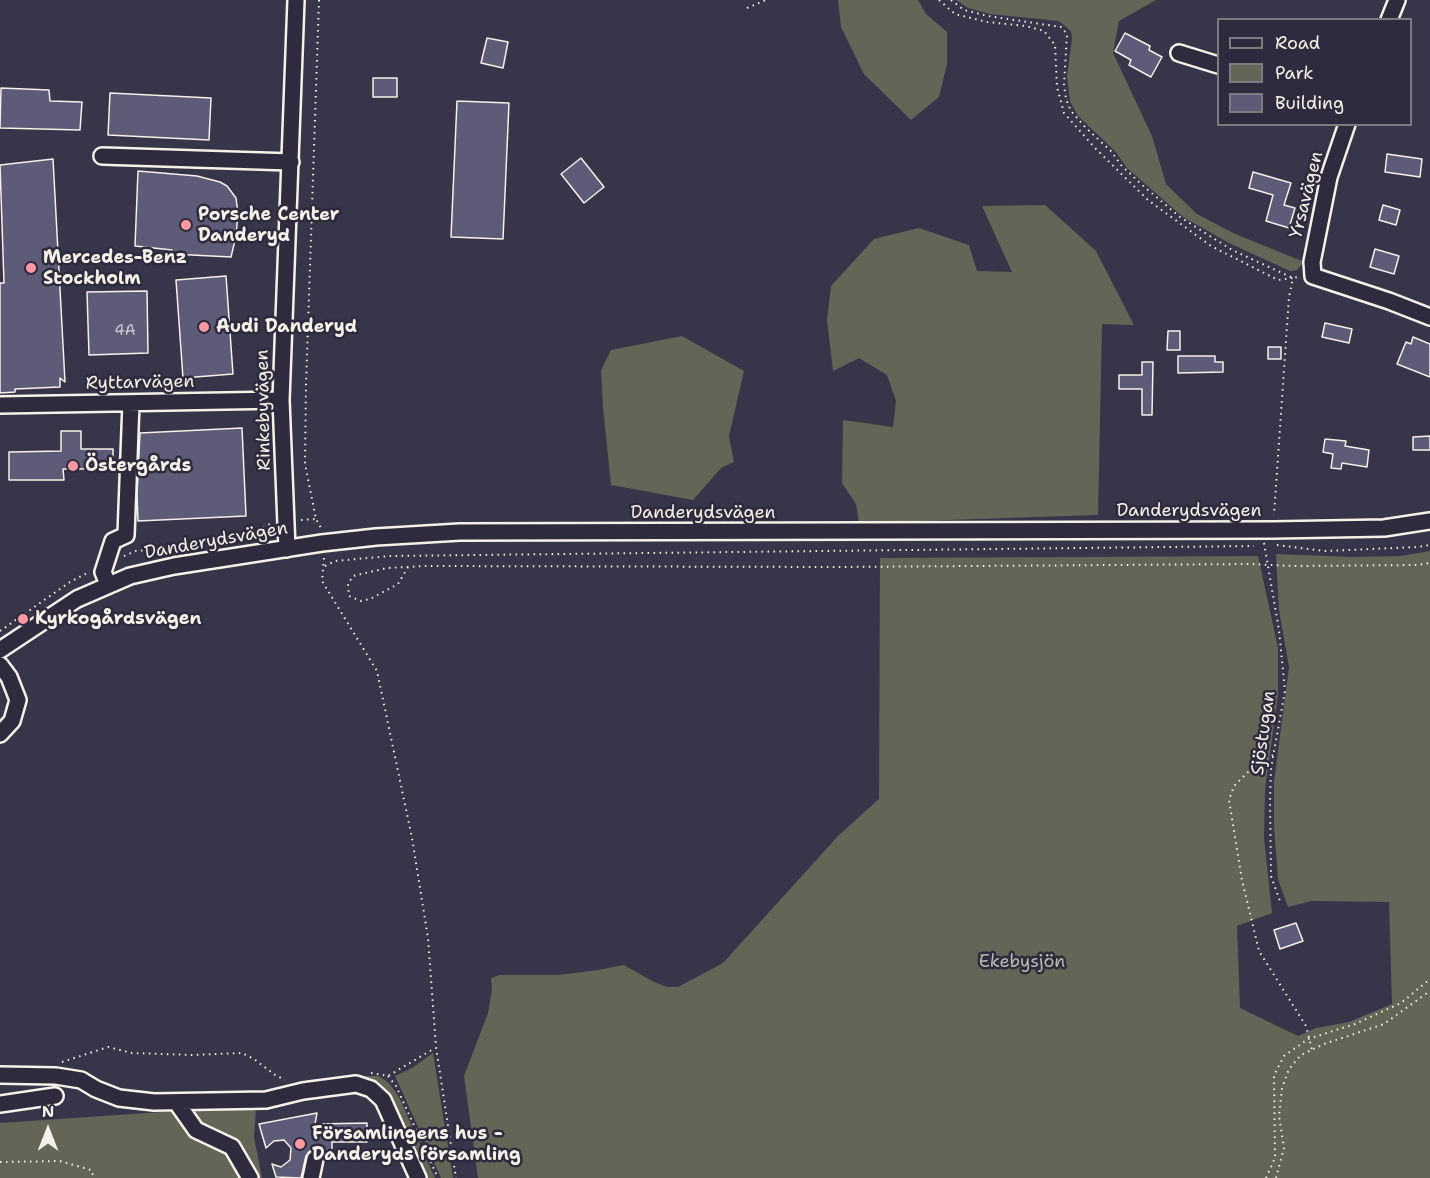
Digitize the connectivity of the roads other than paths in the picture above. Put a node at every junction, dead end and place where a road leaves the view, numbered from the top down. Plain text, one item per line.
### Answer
1 (296, 0) edge
2 (1397, 0) edge
3 (1390, 18) edge
4 (1179, 53) dead end
5 (1217, 65) edge
6 (1346, 126) edge
7 (102, 156) dead end
8 (291, 162) junction
9 (1430, 317) edge
10 (281, 400) junction
11 (131, 403) junction
12 (0, 405) edge
13 (1430, 521) edge
14 (287, 549) junction
15 (108, 585) junction
16 (0, 650) edge
17 (0, 665) edge
18 (0, 734) edge
19 (0, 1075) edge
20 (55, 1096) dead end
21 (177, 1103) junction
22 (0, 1104) edge
23 (315, 1159) dead end
24 (250, 1178) edge
25 (311, 1178) edge
26 (418, 1178) edge

1 - 8 street, Rinkebyvägen
2 - 3 street
4 - 5 street
6 - 9 street, Yrsavägen
7 - 8 street
8 - 10 street, Rinkebyvägen
10 - 11 street, Ryttarvägen
10 - 14 street, Rinkebyvägen
11 - 12 street, Ryttarvägen
11 - 15 street
13 - 14 street, Danderydsvägen
14 - 15 street, Danderydsvägen
15 - 16 street, Danderydsvägen
17 - 18 street
19 - 21 street
20 - 22 street
21 - 24 street
21 - 26 street
23 - 25 street

